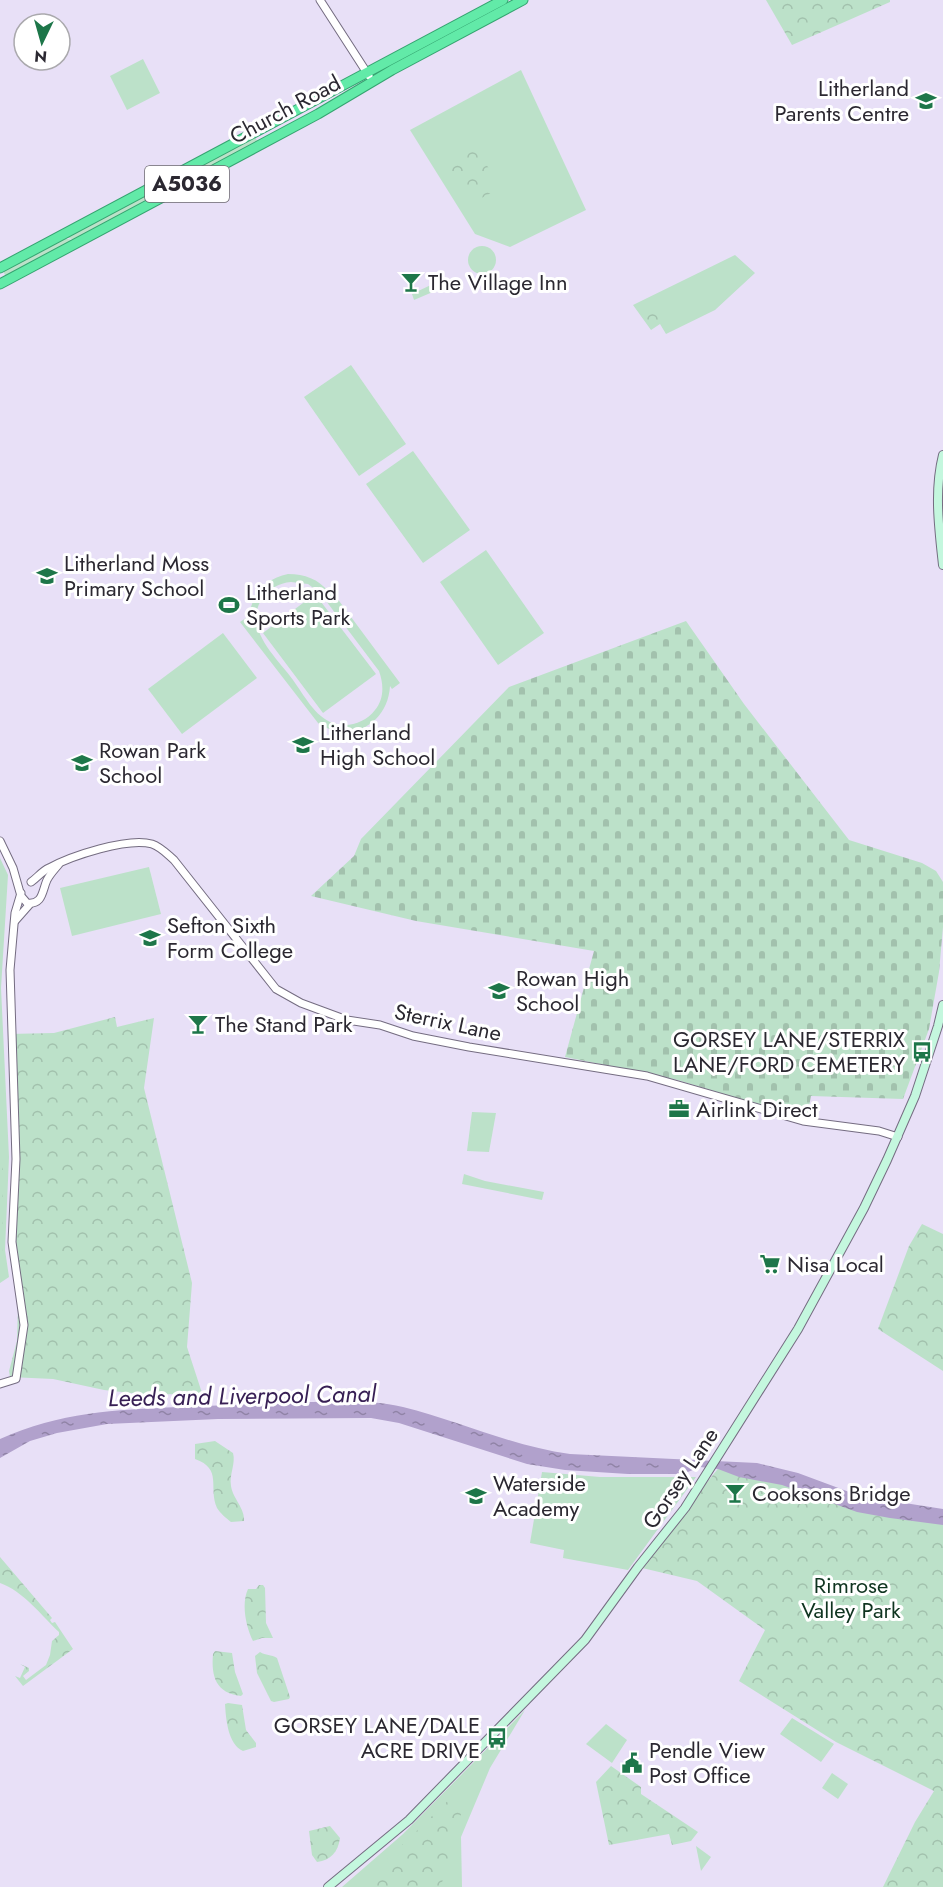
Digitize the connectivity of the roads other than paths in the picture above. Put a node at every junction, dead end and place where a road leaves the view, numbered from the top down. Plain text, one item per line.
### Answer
1 (321, 0) edge
2 (502, 0) edge
3 (523, 0) edge
4 (366, 72) junction
5 (373, 82) junction
6 (0, 268) edge
7 (0, 284) edge
8 (943, 455) edge
9 (943, 565) edge
10 (0, 841) edge
11 (59, 864) junction
12 (13, 868) junction
13 (31, 882) junction
14 (21, 893) junction
15 (42, 893) junction
16 (30, 904) junction
17 (15, 921) junction
18 (943, 1005) edge
19 (898, 1137) junction
20 (0, 1384) edge
21 (328, 1887) edge

1 - 4 street
2 - 4 highway, Church Road / A5036
3 - 5 highway, Church Road / A5036
4 - 5 street
4 - 6 highway, Church Road / A5036
5 - 7 highway, Church Road / A5036
8 - 9 main road
10 - 12 street
11 - 13 street, Sterrix Lane
11 - 15 street
11 - 19 street, Sterrix Lane
12 - 13 street
12 - 14 street
13 - 14 street
13 - 15 street
14 - 16 street
14 - 17 street
15 - 16 street
16 - 17 street
17 - 20 street
18 - 19 main road, Gorsey Lane
19 - 21 main road, Gorsey Lane

